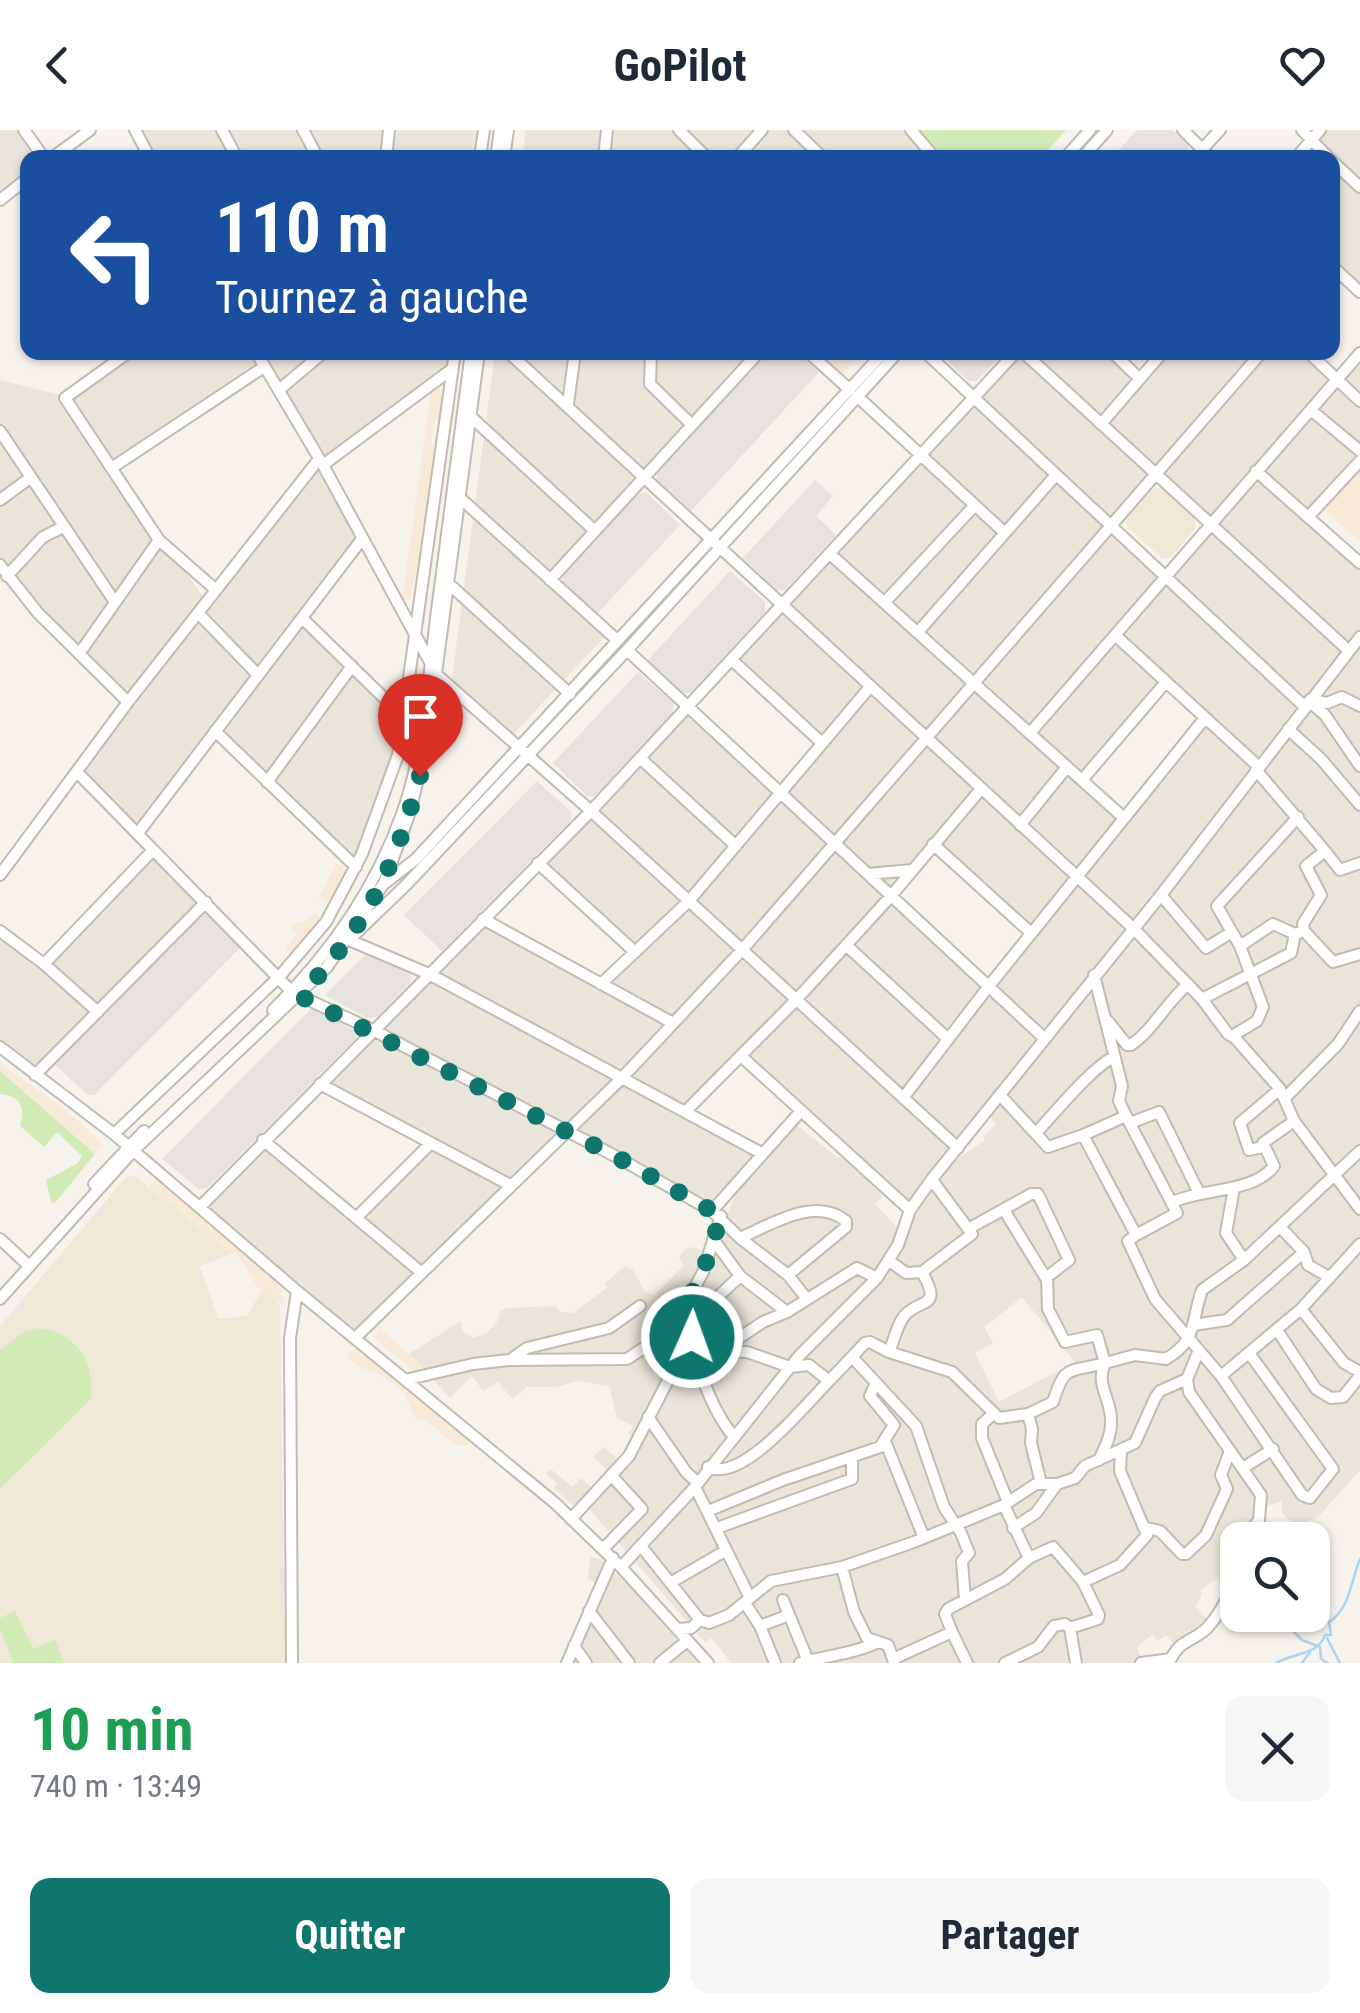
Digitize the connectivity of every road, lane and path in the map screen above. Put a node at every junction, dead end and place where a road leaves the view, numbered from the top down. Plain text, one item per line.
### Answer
1 (24, 130) edge
2 (90, 130) edge
3 (679, 130) edge
4 (762, 130) edge
5 (794, 130) edge
6 (911, 130) edge
7 (1090, 130) edge
8 (1108, 130) edge
9 (1220, 130) edge
10 (1302, 130) edge
11 (1320, 130) edge
12 (1311, 140) junction
13 (41, 150) edge
14 (60, 150) edge
15 (699, 150) edge
16 (744, 150) edge
17 (815, 150) edge
18 (928, 150) edge
19 (1071, 150) edge
20 (1089, 150) edge
21 (1201, 150) edge
22 (1303, 150) edge
23 (1322, 150) edge
24 (1340, 168) edge
25 (20, 184) edge
26 (1360, 188) edge
27 (0, 200) edge
28 (1340, 274) edge
29 (1360, 292) edge
30 (1360, 352) edge
31 (118, 360) edge
32 (260, 360) edge
33 (315, 360) edge
34 (453, 360) edge
35 (474, 360) edge
36 (474, 360) edge
37 (517, 360) edge
38 (574, 360) edge
39 (650, 360) edge
40 (752, 360) edge
41 (817, 360) edge
42 (878, 360) edge
43 (890, 360) edge
44 (933, 360) edge
45 (1011, 360) edge
46 (1028, 360) edge
47 (1120, 360) edge
48 (1157, 360) edge
49 (1255, 360) edge
50 (1317, 360) edge
51 (264, 367) junction
52 (452, 370) junction
53 (1140, 379) junction
54 (1338, 380) junction
55 (279, 390) junction
56 (854, 394) junction
57 (973, 400) junction
58 (1360, 401) edge
59 (568, 404) junction
60 (1311, 410) junction
61 (470, 416) junction
62 (1101, 424) junction
63 (692, 426) junction
64 (0, 431) edge
65 (1360, 450) edge
66 (920, 457) junction
67 (1360, 461) edge
68 (321, 462) junction
69 (113, 467) junction
70 (1256, 470) junction
71 (1155, 474) junction
72 (1056, 475) junction
73 (30, 478) junction
74 (644, 478) junction
75 (460, 497) junction
76 (0, 500) edge
77 (974, 506) junction
78 (1308, 517) junction
79 (1210, 524) junction
80 (1110, 526) junction
81 (63, 527) junction
82 (596, 531) junction
83 (1005, 533) junction
84 (362, 539) junction
85 (158, 540) junction
86 (716, 544) junction
87 (830, 554) junction
88 (1360, 563) edge
89 (3, 571) edge
90 (1165, 576) junction
91 (550, 580) junction
92 (449, 584) junction
93 (216, 590) junction
94 (115, 602) junction
95 (885, 602) junction
96 (782, 606) junction
97 (199, 614) junction
98 (302, 618) junction
99 (918, 632) junction
100 (1114, 634) junction
101 (416, 636) junction
102 (1360, 637) edge
103 (618, 640) junction
104 (627, 650) junction
105 (1348, 650) junction
106 (79, 654) junction
107 (732, 660) junction
108 (352, 666) junction
109 (434, 670) junction
110 (258, 675) junction
111 (973, 682) junction
112 (1166, 682) junction
113 (870, 686) junction
114 (570, 694) junction
115 (128, 702) junction
116 (1308, 702) junction
117 (1360, 706) edge
118 (688, 707) junction
119 (404, 714) junction
120 (1205, 718) junction
121 (1288, 729) junction
122 (215, 731) junction
123 (420, 733) junction
124 (1030, 733) junction
125 (926, 738) junction
126 (822, 743) junction
127 (522, 752) junction
128 (640, 758) junction
129 (1360, 766) edge
130 (1067, 767) junction
131 (1258, 768) junction
132 (77, 772) junction
133 (1082, 780) junction
134 (267, 782) junction
135 (981, 788) junction
136 (780, 793) junction
137 (1360, 805) edge
138 (591, 811) junction
139 (1124, 818) junction
140 (1298, 818) junction
141 (1020, 826) junction
142 (138, 833) junction
143 (735, 844) junction
144 (836, 844) junction
145 (933, 844) junction
146 (154, 850) junction
147 (1325, 851) junction
148 (538, 863) junction
149 (1360, 863) edge
150 (356, 868) junction
151 (912, 870) junction
152 (0, 874) edge
153 (868, 874) junction
154 (1077, 877) junction
155 (379, 882) junction
156 (1161, 894) junction
157 (891, 896) junction
158 (689, 901) junction
159 (206, 902) junction
160 (483, 919) junction
161 (1133, 928) junction
162 (0, 931) edge
163 (1232, 932) junction
164 (1300, 932) junction
165 (1031, 933) junction
166 (348, 940) junction
167 (846, 945) junction
168 (1240, 946) junction
169 (742, 950) junction
170 (634, 952) junction
171 (1360, 954) edge
172 (44, 964) junction
173 (429, 974) junction
174 (1252, 974) junction
175 (1094, 975) junction
176 (279, 976) junction
177 (601, 984) junction
178 (1188, 984) junction
179 (988, 986) junction
180 (296, 994) junction
181 (797, 999) junction
182 (1202, 999) junction
183 (1360, 1011) edge
184 (98, 1012) junction
185 (1105, 1017) junction
186 (671, 1022) junction
187 (373, 1030) junction
188 (1232, 1036) junction
189 (1045, 1038) junction
190 (948, 1039) junction
191 (0, 1047) edge
192 (741, 1056) junction
193 (1114, 1057) junction
194 (35, 1075) junction
195 (620, 1079) junction
196 (320, 1084) junction
197 (1282, 1093) junction
198 (1000, 1095) junction
199 (904, 1098) junction
200 (801, 1111) junction
201 (686, 1112) junction
202 (1128, 1120) junction
203 (1294, 1121) junction
204 (565, 1130) junction
205 (1036, 1133) junction
206 (114, 1134) junction
207 (1083, 1135) junction
208 (263, 1140) junction
209 (431, 1143) junction
210 (1263, 1147) junction
211 (958, 1148) junction
212 (130, 1149) junction
213 (1360, 1151) edge
214 (763, 1154) junction
215 (1335, 1178) junction
216 (932, 1180) junction
217 (510, 1185) junction
218 (1234, 1188) junction
219 (1199, 1193) junction
220 (1172, 1202) junction
221 (200, 1207) junction
222 (910, 1210) junction
223 (1004, 1210) junction
224 (1360, 1210) edge
225 (717, 1214) junction
226 (356, 1218) junction
227 (970, 1228) junction
228 (1281, 1228) junction
229 (1136, 1235) junction
230 (0, 1238) edge
231 (740, 1238) junction
232 (713, 1239) junction
233 (1360, 1244) edge
234 (1304, 1252) junction
235 (888, 1260) junction
236 (1244, 1260) junction
237 (26, 1262) junction
238 (922, 1272) junction
239 (422, 1273) junction
240 (788, 1275) junction
241 (740, 1276) junction
242 (1329, 1276) junction
243 (877, 1278) junction
244 (1046, 1280) junction
245 (297, 1290) junction
246 (0, 1297) edge
247 (807, 1299) junction
248 (686, 1304) junction
249 (640, 1306) dead end
250 (1301, 1309) junction
251 (787, 1312) junction
252 (702, 1314) junction
253 (689, 1324) junction
254 (1193, 1325) junction
255 (1278, 1330) junction
256 (355, 1338) junction
257 (1190, 1341) junction
258 (729, 1346) junction
259 (646, 1350) junction
260 (1199, 1350) junction
261 (695, 1351) junction
262 (889, 1352) junction
263 (718, 1353) junction
264 (1249, 1353) junction
265 (680, 1356) junction
266 (853, 1358) junction
267 (509, 1360) junction
268 (1105, 1363) junction
269 (790, 1367) junction
270 (1360, 1374) edge
271 (1221, 1376) junction
272 (1187, 1379) junction
273 (409, 1380) junction
274 (828, 1382) junction
275 (876, 1383) junction
276 (1028, 1414) junction
277 (992, 1415) junction
278 (648, 1417) junction
279 (733, 1436) junction
280 (886, 1441) junction
281 (1230, 1450) junction
282 (1273, 1450) junction
283 (1121, 1451) junction
284 (852, 1459) junction
285 (1099, 1460) junction
286 (708, 1467) junction
287 (1242, 1468) junction
288 (612, 1475) junction
289 (1042, 1483) junction
290 (1057, 1484) junction
291 (696, 1485) junction
292 (1006, 1504) junction
293 (708, 1511) junction
294 (571, 1519) junction
295 (1258, 1522) edge
296 (955, 1523) junction
297 (718, 1528) junction
298 (1013, 1528) junction
299 (1147, 1528) junction
300 (924, 1538) junction
301 (641, 1546) junction
302 (603, 1548) junction
303 (725, 1551) junction
304 (1028, 1558) junction
305 (617, 1562) junction
306 (842, 1568) junction
307 (1082, 1582) junction
308 (670, 1583) junction
309 (748, 1600) junction
310 (783, 1600) dead end
311 (965, 1600) junction
312 (589, 1610) junction
313 (1220, 1610) edge
314 (790, 1614) junction
315 (700, 1620) junction
316 (760, 1626) junction
317 (1070, 1628) junction
318 (677, 1629) junction
319 (952, 1632) junction
320 (688, 1640) junction
321 (878, 1642) junction
322 (574, 1646) junction
323 (893, 1661) edge
324 (804, 1662) edge
325 (292, 1663) edge
326 (566, 1663) edge
327 (586, 1663) edge
328 (629, 1663) edge
329 (660, 1663) edge
330 (708, 1663) edge
331 (775, 1663) edge
332 (967, 1663) edge
333 (1005, 1663) edge
334 (1076, 1663) edge
335 (1141, 1663) edge

1 - 13 street
2 - 14 street
3 - 15 street
4 - 16 street
5 - 17 street
6 - 18 street
7 - 19 street
8 - 20 street
9 - 21 street
10 - 12 street
11 - 12 street
12 - 22 street
12 - 23 street
24 - 26 street
25 - 27 street
28 - 29 street
30 - 54 street
31 - 69 street
32 - 51 street
33 - 55 street
34 - 52 street
35 - 61 street
36 - 109 street
37 - 59 street
38 - 59 street
39 - 63 street
40 - 63 street
41 - 56 street
42 - 56 street
43 - 56 street
44 - 57 street
45 - 57 street
46 - 62 street
47 - 53 street
48 - 53 street
49 - 71 street
50 - 54 street
51 - 55 street
51 - 69 street
52 - 68 street
52 - 101 street
53 - 62 street
54 - 58 street
54 - 60 street
55 - 68 street
56 - 66 street
56 - 86 street
57 - 66 street
57 - 72 street
59 - 74 street
60 - 65 street
60 - 70 street
61 - 75 street
61 - 82 street
62 - 71 street
63 - 74 street
64 - 73 street
66 - 77 street
66 - 87 street
67 - 78 street
68 - 84 street
68 - 93 street
69 - 85 street
70 - 78 street
70 - 79 street
71 - 79 street
71 - 80 street
72 - 80 street
72 - 83 street
73 - 76 street
73 - 81 street
74 - 82 street
74 - 86 street
75 - 91 street
75 - 92 street
77 - 83 street
77 - 95 street
78 - 88 street
79 - 90 street
79 - 105 street
80 - 90 street
80 - 111 street
81 - 89 street
81 - 94 street
82 - 91 street
83 - 99 street
84 - 98 street
84 - 101 street
85 - 93 street
85 - 94 street
86 - 96 street
86 - 103 street
86 - 104 street
87 - 95 street
87 - 96 street
89 - 106 street
90 - 100 street
90 - 116 street
91 - 103 street
92 - 109 street
92 - 114 street
93 - 97 street
94 - 106 street
95 - 99 street
96 - 107 street
96 - 113 street
97 - 110 street
97 - 115 street
98 - 108 street
98 - 110 street
99 - 111 street
100 - 112 street
100 - 124 street
101 - 109 street
101 - 119 street
102 - 105 street
103 - 114 street
104 - 118 street
104 - 127 street
105 - 116 street
106 - 115 street
107 - 118 street
107 - 126 street
108 - 119 street
108 - 134 street
109 - 123 street
109 - 127 street
109 - 155 street
110 - 122 street
111 - 124 street
111 - 125 street
112 - 120 street
112 - 133 street
113 - 125 street
113 - 126 street
114 - 127 street
115 - 132 street
116 - 117 street
116 - 121 street
116 - 129 street
118 - 128 street
118 - 136 street
119 - 123 street
119 - 150 street
120 - 131 street
120 - 139 street
121 - 131 street
121 - 137 street
122 - 134 street
122 - 142 street
123 - 155 street
124 - 130 street
125 - 135 street
125 - 144 street
126 - 136 street
127 - 138 street
127 - 155 street
127 - 166 street
128 - 138 street
128 - 143 street
130 - 133 street
130 - 141 street
131 - 140 street
131 - 156 street
132 - 142 street
132 - 152 street
133 - 139 street
134 - 150 street
135 - 141 street
135 - 145 street
136 - 143 street
136 - 144 street
138 - 148 street
138 - 158 street
139 - 154 street
140 - 147 street
140 - 163 street
141 - 154 street
142 - 146 street
143 - 158 street
144 - 153 street
144 - 169 street
145 - 151 street
145 - 165 street
146 - 159 street
146 - 172 street
147 - 149 street
147 - 164 street
148 - 160 street
148 - 170 street
150 - 176 street
151 - 153 street
151 - 157 street
153 - 157 street
154 - 161 street
154 - 165 street
155 - 166 street
155 - 180 street
156 - 161 street
156 - 163 street
157 - 167 street
157 - 179 street
158 - 169 street
158 - 170 street
159 - 176 street
159 - 184 street
160 - 173 street
160 - 177 street
161 - 175 street
161 - 178 street
162 - 172 street
163 - 168 street
164 - 168 street
164 - 171 street
164 - 174 street
165 - 179 street
166 - 173 street
166 - 180 street
167 - 181 street
167 - 190 street
168 - 174 street
169 - 181 street
169 - 186 street
170 - 177 street
172 - 184 street
173 - 187 street
173 - 195 street
174 - 182 street
174 - 188 street
175 - 185 street
175 - 189 street
176 - 180 street
176 - 206 street
177 - 186 street
178 - 182 street
178 - 185 street
179 - 189 street
179 - 190 street
180 - 187 street
180 - 212 street
181 - 192 street
181 - 199 street
182 - 188 street
183 - 197 street
184 - 194 street
185 - 193 street
186 - 195 street
187 - 196 street
187 - 204 street
188 - 197 street
189 - 198 street
190 - 199 street
191 - 194 street
192 - 200 street
192 - 201 street
193 - 202 street
193 - 205 street
194 - 206 street
195 - 201 street
195 - 204 street
196 - 208 street
196 - 209 street
197 - 203 street
197 - 210 street
198 - 205 street
198 - 211 street
199 - 211 street
200 - 214 street
200 - 222 street
201 - 214 street
202 - 207 street
202 - 219 street
202 - 220 street
203 - 210 street
203 - 215 street
204 - 217 street
204 - 225 street
205 - 207 street
206 - 212 street
207 - 229 street
208 - 221 street
208 - 226 street
209 - 217 street
209 - 226 street
210 - 218 street
211 - 216 street
212 - 221 street
212 - 237 street
212 - 246 street
213 - 215 street
214 - 225 street
215 - 224 street
215 - 228 street
216 - 222 street
216 - 227 street
217 - 239 street
218 - 219 street
218 - 236 street
219 - 220 street
220 - 229 street
221 - 245 street
222 - 235 street
223 - 227 street
223 - 244 street
223 - 244 street
225 - 231 street
225 - 232 street
226 - 239 street
227 - 238 street
228 - 234 street
228 - 236 street
229 - 257 street
230 - 237 street
231 - 240 street
231 - 240 street
232 - 241 street
232 - 248 street
233 - 242 street
234 - 242 street
234 - 254 street
235 - 238 street
235 - 243 street
236 - 254 street
237 - 246 street
238 - 262 street
239 - 256 street
240 - 247 street
241 - 251 street
241 - 252 street
242 - 250 street
243 - 247 street
243 - 269 street
244 - 268 street
245 - 256 street
245 - 325 street
247 - 251 street
248 - 253 street
248 - 259 street
249 - 267 street
250 - 255 street
250 - 270 street
251 - 258 street
252 - 253 street
252 - 258 street
253 - 261 street
254 - 257 street
255 - 264 street
255 - 270 street
256 - 273 street
257 - 260 street
257 - 268 street
258 - 263 street
259 - 265 street
259 - 267 street
260 - 271 street
260 - 272 street
261 - 263 street
261 - 265 street
261 - 279 street
262 - 266 street
262 - 277 street
263 - 269 street
264 - 271 street
264 - 282 street
265 - 278 street
266 - 274 street
266 - 275 street
267 - 273 street
268 - 276 street
268 - 285 street
269 - 274 street
269 - 279 street
271 - 282 street
272 - 281 street
272 - 283 street
273 - 294 street
274 - 286 street
275 - 280 street
275 - 296 street
276 - 277 street
276 - 289 street
277 - 292 street
278 - 288 street
278 - 291 street
279 - 286 street
280 - 284 street
280 - 300 street
281 - 287 street
281 - 299 street
282 - 287 street
283 - 285 street
283 - 299 street
284 - 293 street
284 - 297 street
285 - 290 street
286 - 291 street
287 - 295 street
288 - 294 street
288 - 302 street
289 - 290 street
289 - 292 street
290 - 298 street
291 - 293 street
291 - 301 street
292 - 296 street
292 - 298 street
293 - 297 street
294 - 302 street
296 - 300 street
296 - 311 street
297 - 303 street
298 - 304 street
299 - 307 street
300 - 306 street
301 - 305 street
301 - 308 street
302 - 305 street
303 - 308 street
303 - 309 street
304 - 307 street
304 - 311 street
305 - 312 street
305 - 318 street
306 - 309 street
306 - 321 street
307 - 317 street
308 - 315 street
309 - 315 street
309 - 316 street
310 - 314 street
311 - 319 street
312 - 322 street
312 - 328 street
313 - 335 street
314 - 316 street
314 - 324 street
315 - 318 street
316 - 331 street
317 - 333 street
317 - 334 street
318 - 320 street
319 - 323 street
319 - 332 street
320 - 329 street
320 - 330 street
321 - 323 street
321 - 324 street
322 - 326 street
322 - 327 street

